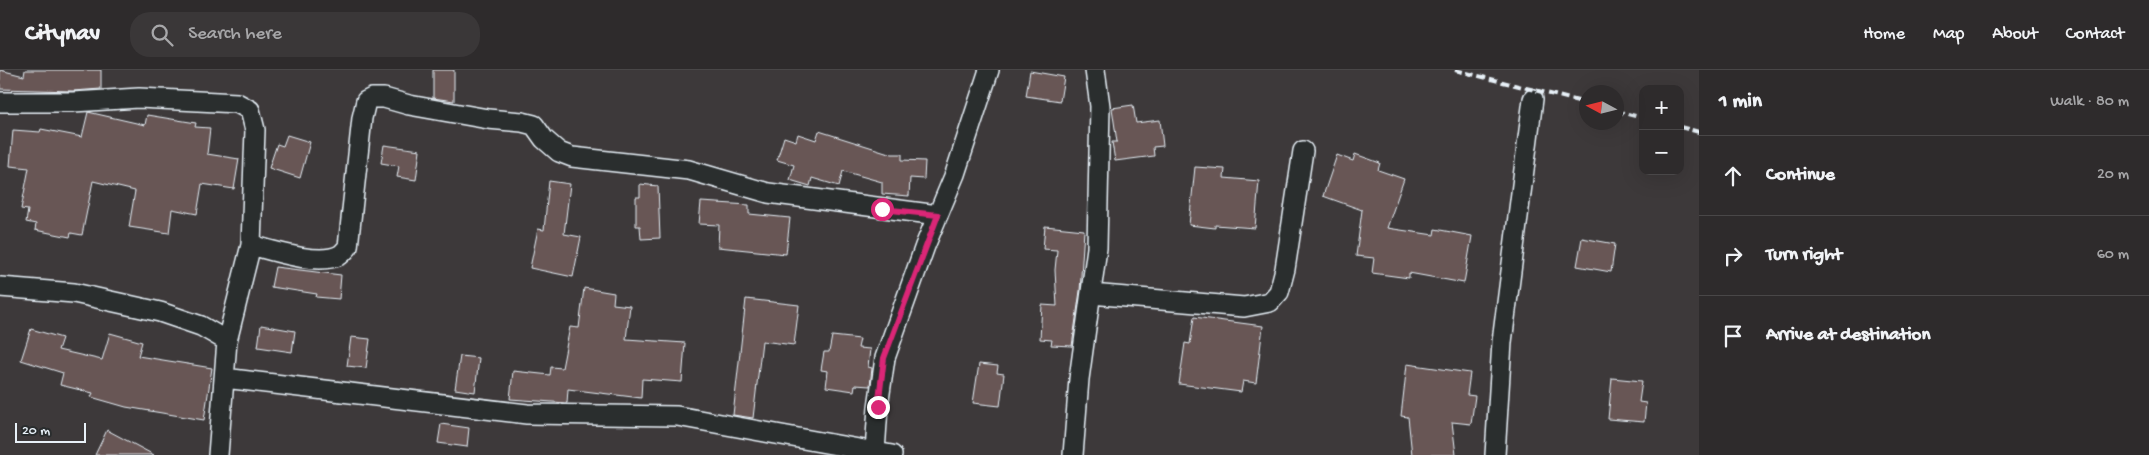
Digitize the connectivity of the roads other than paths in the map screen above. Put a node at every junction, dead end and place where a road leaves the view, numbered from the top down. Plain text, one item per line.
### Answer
1 (989, 70) edge
2 (1095, 70) edge
3 (1533, 99) dead end
4 (0, 102) edge
5 (1303, 152) dead end
6 (938, 215) junction
7 (251, 245) junction
8 (0, 287) edge
9 (1091, 294) junction
10 (227, 341) junction
11 (224, 378) junction
12 (884, 453) edge
13 (218, 455) edge
14 (1073, 455) edge
15 (1495, 455) edge

1 - 6 street
2 - 9 street
3 - 15 street
4 - 7 street
5 - 9 street
6 - 7 street
6 - 12 street
7 - 10 street
8 - 10 street
9 - 14 street
10 - 11 street
11 - 12 street
11 - 13 street

